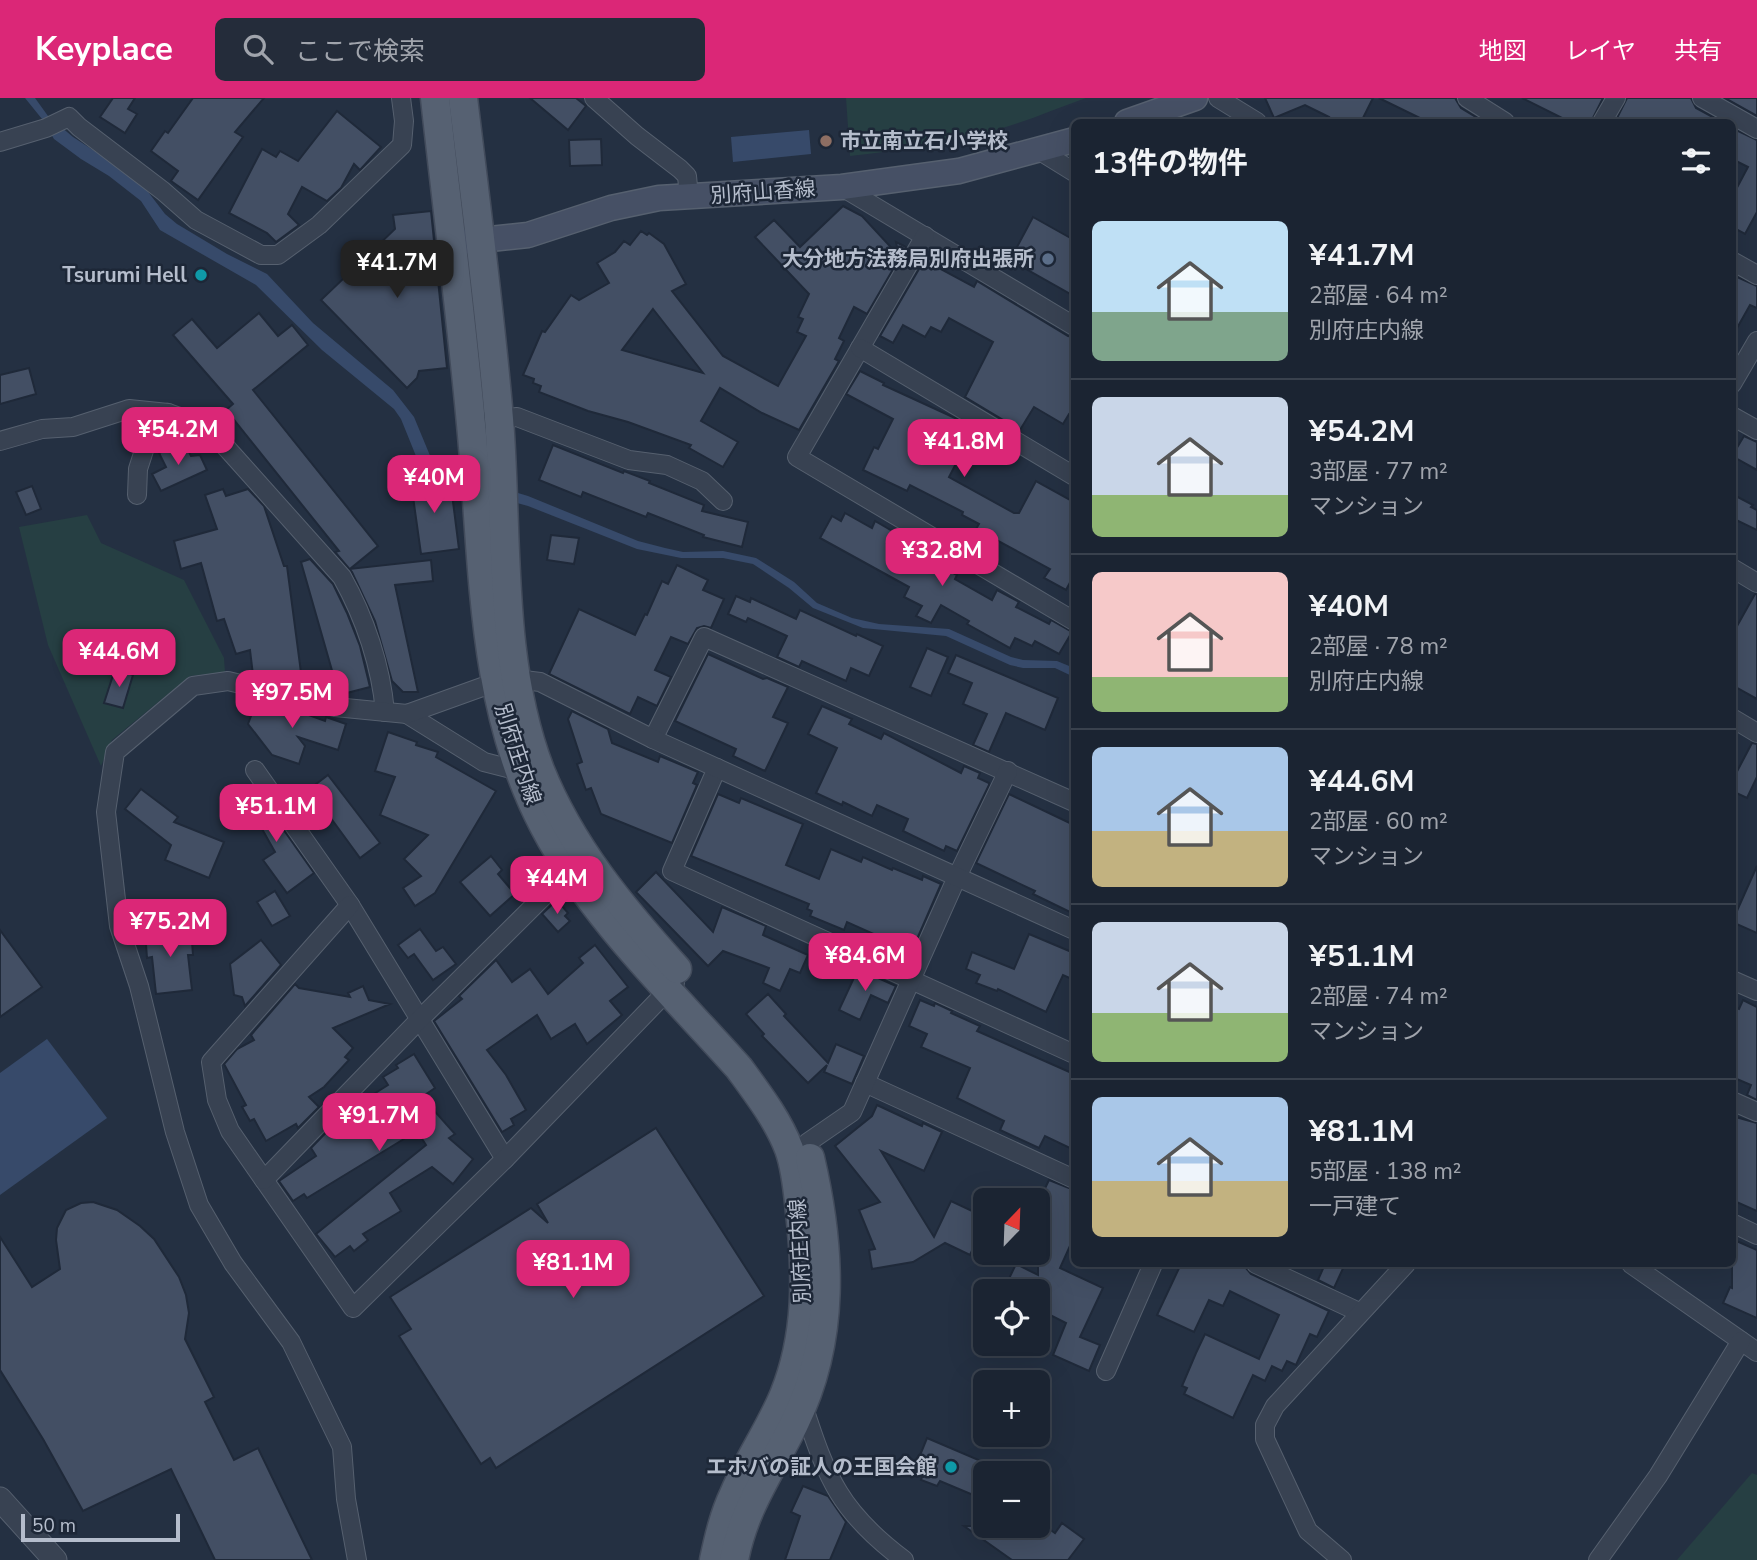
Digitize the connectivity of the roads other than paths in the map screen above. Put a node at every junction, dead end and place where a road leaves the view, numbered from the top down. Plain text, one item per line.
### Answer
1 (401, 98) edge
2 (435, 98) edge
3 (463, 98) edge
4 (594, 98) edge
5 (1195, 98) edge
6 (1217, 98) edge
7 (1467, 98) edge
8 (1616, 98) edge
9 (1702, 98) edge
10 (1136, 119) edge
11 (1252, 119) edge
12 (1500, 119) edge
13 (1604, 119) edge
14 (1757, 129) edge
15 (1071, 141) edge
16 (0, 142) edge
17 (1040, 151) junction
18 (1071, 170) edge
19 (842, 187) junction
20 (689, 197) junction
21 (925, 236) junction
22 (481, 240) junction
23 (451, 243) junction
24 (1736, 263) edge
25 (1757, 275) edge
26 (1071, 324) edge
27 (1757, 341) edge
28 (860, 348) junction
29 (1736, 377) edge
30 (168, 413) junction
31 (1736, 418) edge
32 (485, 421) junction
33 (1757, 430) edge
34 (0, 441) edge
35 (1071, 474) edge
36 (137, 495) dead end
37 (723, 501) dead end
38 (1736, 570) edge
39 (1757, 583) edge
40 (1071, 619) edge
41 (506, 681) junction
42 (385, 712) junction
43 (407, 714) junction
44 (1736, 720) edge
45 (1757, 733) edge
46 (653, 739) junction
47 (717, 768) junction
48 (255, 770) dead end
49 (519, 771) junction
50 (1009, 771) junction
51 (1071, 801) edge
52 (577, 864) junction
53 (957, 877) junction
54 (350, 905) junction
55 (1071, 929) edge
56 (911, 979) junction
57 (1736, 982) edge
58 (676, 983) junction
59 (1757, 991) edge
60 (420, 1019) junction
61 (1071, 1053) edge
62 (865, 1083) junction
63 (1736, 1103) edge
64 (1757, 1112) edge
65 (807, 1143) junction
66 (505, 1160) junction
67 (1071, 1178) edge
68 (264, 1180) junction
69 (1736, 1225) edge
70 (1757, 1234) edge
71 (1152, 1267) edge
72 (1262, 1267) edge
73 (1402, 1267) edge
74 (1635, 1267) edge
75 (1359, 1312) junction
76 (1741, 1341) junction
77 (1757, 1352) edge
78 (1106, 1371) dead end
79 (803, 1405) junction
80 (0, 1499) edge
81 (55, 1560) edge
82 (357, 1560) edge
83 (714, 1560) edge
84 (734, 1560) edge
85 (904, 1560) edge
86 (1342, 1560) edge
87 (1598, 1560) edge

1 - 16 street
2 - 23 main road, 別府庄内線
3 - 22 main road, 別府庄内線
4 - 20 street
5 - 10 main road
6 - 11 street
7 - 12 street
8 - 13 street
9 - 14 street
15 - 17 main road, 別府山香線
17 - 18 street
17 - 19 main road, 別府山香線
19 - 20 main road, 別府山香線
19 - 21 street
20 - 22 main road, 別府山香線
21 - 26 street
21 - 28 street
22 - 23 main road, 別府山香線
22 - 32 main road, 別府庄内線
23 - 32 main road, 別府庄内線
24 - 25 street
27 - 29 street
28 - 35 street
28 - 40 street
30 - 34 street
30 - 36 street
30 - 42 street
31 - 33 street
32 - 37 street
32 - 41 main road, 別府庄内線
38 - 39 street
41 - 43 street
41 - 46 street
41 - 49 main road, 別府庄内線
41 - 52 main road, 別府庄内線
42 - 43 street
42 - 82 street
43 - 49 street
44 - 45 street
46 - 47 street
46 - 50 street
47 - 53 street
47 - 56 street
48 - 54 street
49 - 52 main road, 別府庄内線
50 - 51 street
50 - 53 street
52 - 58 main road, 別府庄内線
52 - 60 street
53 - 55 street
53 - 56 street
54 - 60 street
54 - 68 street
56 - 61 street
56 - 62 street
57 - 59 street
58 - 65 main road, 別府庄内線
58 - 66 street
58 - 83 main road, 別府庄内線
60 - 66 street
60 - 68 street
62 - 65 street
62 - 67 street
63 - 64 street
65 - 79 main road, 別府庄内線
66 - 68 street
69 - 70 street
71 - 78 street
72 - 75 street
73 - 75 street
74 - 76 street
75 - 86 street
76 - 77 street
76 - 87 street
79 - 84 main road, 別府庄内線
79 - 85 street
80 - 81 street

